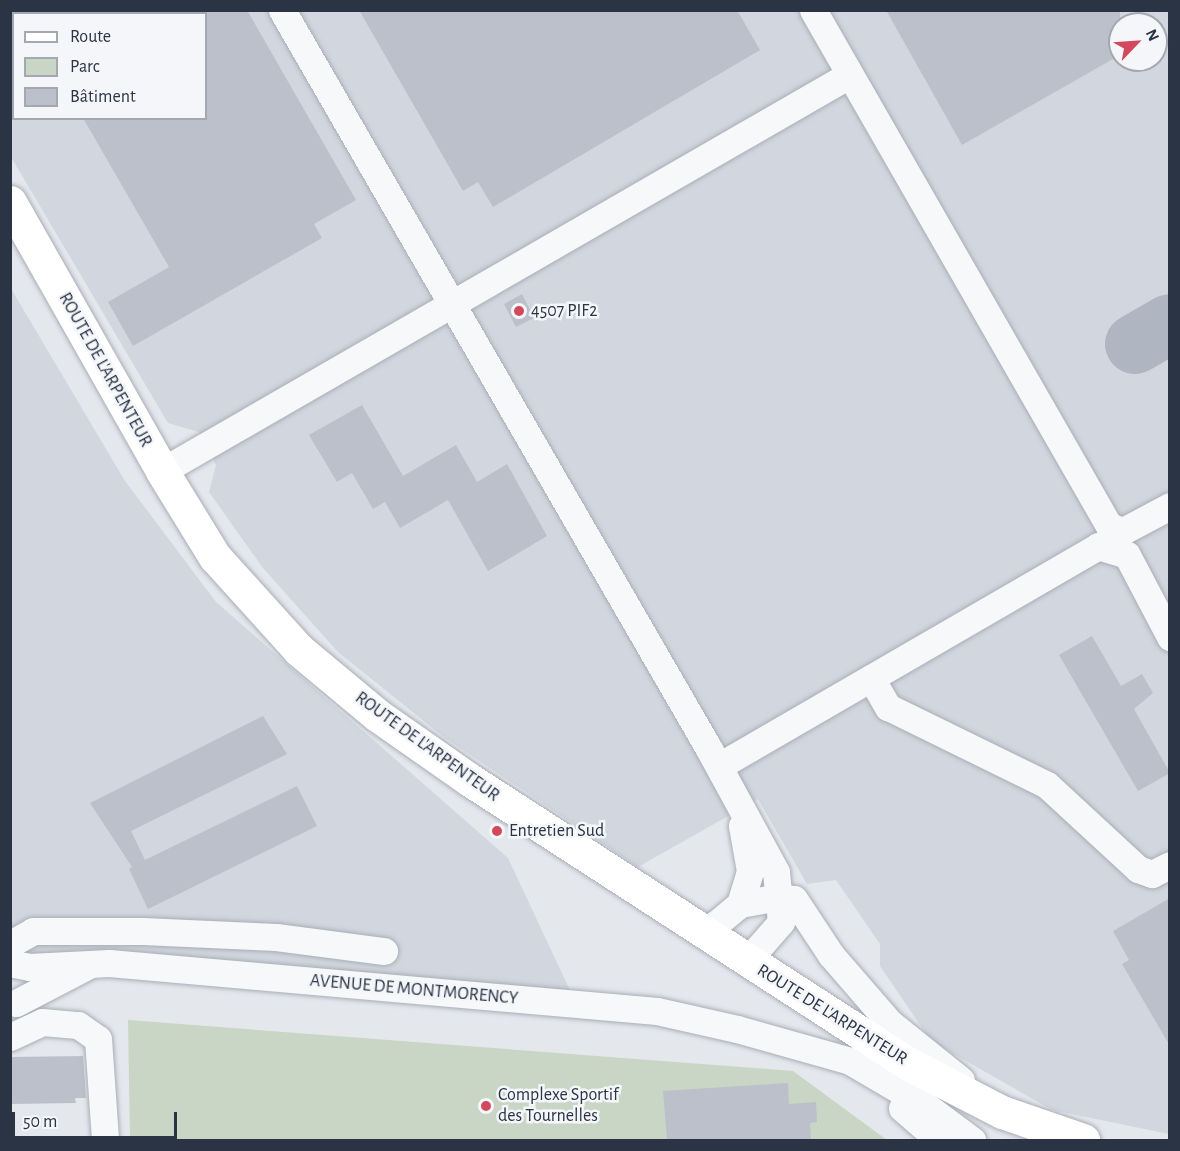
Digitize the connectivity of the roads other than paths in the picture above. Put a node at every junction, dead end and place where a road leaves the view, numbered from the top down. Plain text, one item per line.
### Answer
1 (282, 10) edge
2 (813, 10) edge
3 (849, 75) junction
4 (10, 202) edge
5 (451, 306) junction
6 (162, 471) junction
7 (1170, 506) edge
8 (1170, 637) edge
9 (871, 678) junction
10 (719, 766) junction
11 (739, 807) junction
12 (1170, 865) edge
13 (779, 897) junction
14 (740, 904) junction
15 (709, 937) junction
16 (384, 951) dead end
17 (12, 956) edge
18 (747, 961) junction
19 (85, 973) junction
20 (13, 1005) edge
21 (44, 1022) junction
22 (78, 1025) junction
23 (736, 1029) junction
24 (10, 1037) edge
25 (117, 1082) dead end
26 (1002, 1112) junction
27 (105, 1140) edge
28 (939, 1140) edge
29 (972, 1140) edge
30 (1083, 1140) edge

1 - 5 street
2 - 3 street
3 - 5 street
3 - 7 street
4 - 6 main road, ROUTE DE L'ARPENTEUR
5 - 6 street
5 - 10 street
6 - 15 main road, ROUTE DE L'ARPENTEUR
8 - 9 street
9 - 10 street
9 - 12 street
10 - 11 street
11 - 13 street
11 - 14 street
13 - 14 street
13 - 18 street
13 - 26 street
14 - 15 street
15 - 18 main road, ROUTE DE L'ARPENTEUR
16 - 17 street
17 - 19 street, AVENUE DE MONTMORENCY
17 - 20 street
18 - 26 main road, ROUTE DE L'ARPENTEUR
19 - 20 street
19 - 21 street
19 - 23 street, AVENUE DE MONTMORENCY
21 - 22 street
21 - 24 street
22 - 25 street
22 - 27 street
23 - 28 street, AVENUE DE MONTMORENCY
23 - 29 street, AVENUE DE MONTMORENCY
26 - 30 main road, ROUTE DE L'ARPENTEUR

